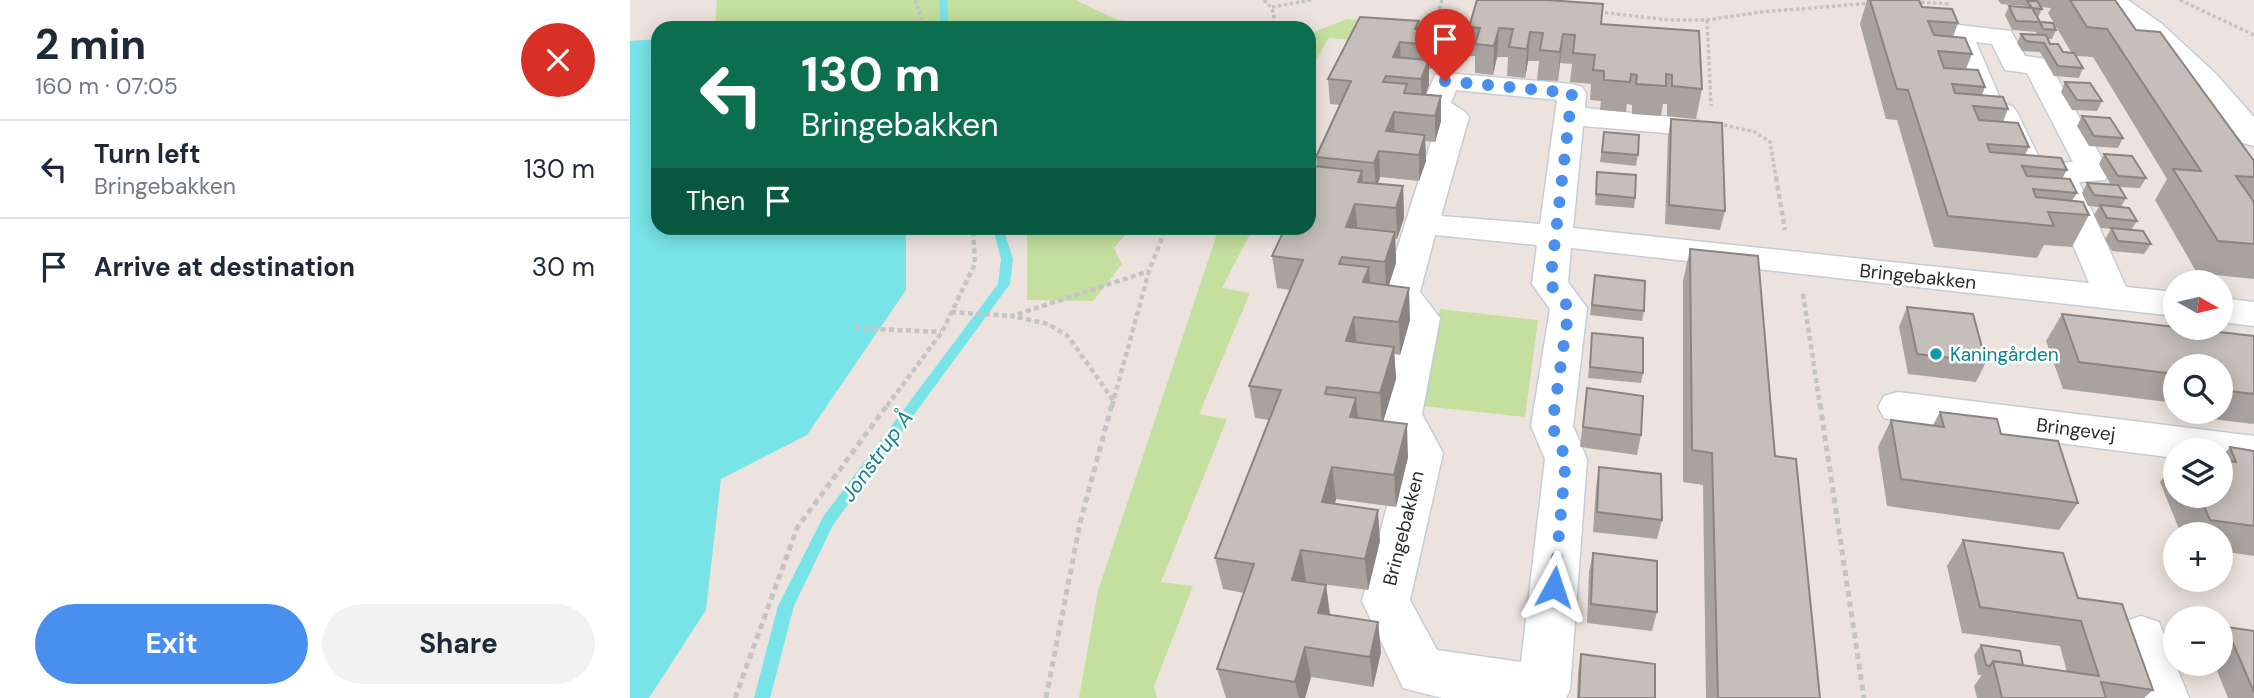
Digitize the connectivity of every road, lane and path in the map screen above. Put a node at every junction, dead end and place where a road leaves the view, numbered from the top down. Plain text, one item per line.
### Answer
1 (915, 0) edge
2 (1264, 0) edge
3 (1311, 0) edge
4 (1443, 0) edge
5 (2112, 0) edge
6 (2180, 0) edge
7 (1904, 1) edge
8 (1878, 3) edge
9 (1959, 5) dead end
10 (1272, 7) junction
11 (1595, 11) edge
12 (1707, 19) junction
13 (922, 21) edge
14 (1274, 21) edge
15 (2254, 35) edge
16 (1454, 82) junction
17 (1570, 116) junction
18 (1703, 125) junction
19 (2254, 137) edge
20 (2058, 170) junction
21 (1421, 224) junction
22 (973, 235) edge
23 (1163, 235) edge
24 (1555, 236) junction
25 (1799, 264) junction
26 (1149, 271) junction
27 (2113, 297) junction
28 (2163, 303) edge
29 (2233, 311) edge
30 (951, 312) junction
31 (2254, 314) edge
32 (1012, 316) junction
33 (855, 328) dead end
34 (942, 332) junction
35 (1113, 401) junction
36 (1898, 407) dead end
37 (2254, 452) edge
38 (2141, 638) dead end
39 (734, 698) edge
40 (1046, 698) edge
41 (1864, 698) edge
42 (2162, 698) edge

1 - 13 path
2 - 10 path
3 - 10 path
4 - 16 path
5 - 19 street
6 - 15 path
7 - 9 path
8 - 12 path
10 - 14 path
11 - 12 path
12 - 18 path
16 - 17 street, Bringebakken
16 - 21 street, Bringebakken
17 - 18 street
17 - 24 street, Bringebakken
18 - 25 path
20 - 20 street
20 - 27 street
21 - 24 street, Bringebakken
21 - 24 street, Bringebakken
22 - 30 path
23 - 26 path
24 - 25 street, Bringebakken
25 - 27 street, Bringebakken
25 - 41 path
26 - 32 path
26 - 35 path
27 - 28 street, Bringebakken
29 - 31 street
30 - 32 path
30 - 34 path
32 - 35 path
33 - 34 path
34 - 39 path
35 - 40 path
36 - 37 street, Bringevej
38 - 42 street

